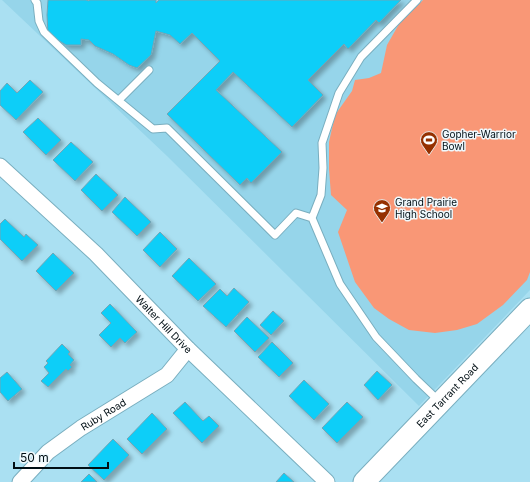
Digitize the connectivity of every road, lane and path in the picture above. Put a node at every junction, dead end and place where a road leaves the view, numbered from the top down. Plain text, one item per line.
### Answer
1 (35, 0) edge
2 (417, 0) edge
3 (149, 70) dead end
4 (119, 100) junction
5 (0, 166) edge
6 (312, 218) junction
7 (530, 309) edge
8 (188, 349) junction
9 (440, 402) junction
10 (20, 482) edge
11 (327, 482) edge
12 (364, 482) edge

1 - 4 lane
2 - 6 lane
3 - 4 lane
4 - 6 lane
5 - 8 street, Walter Hill Drive
6 - 9 lane
7 - 9 street, East Tarrant Road
8 - 10 street, Ruby Road
8 - 11 street, Walter Hill Drive
9 - 12 street, East Tarrant Road

